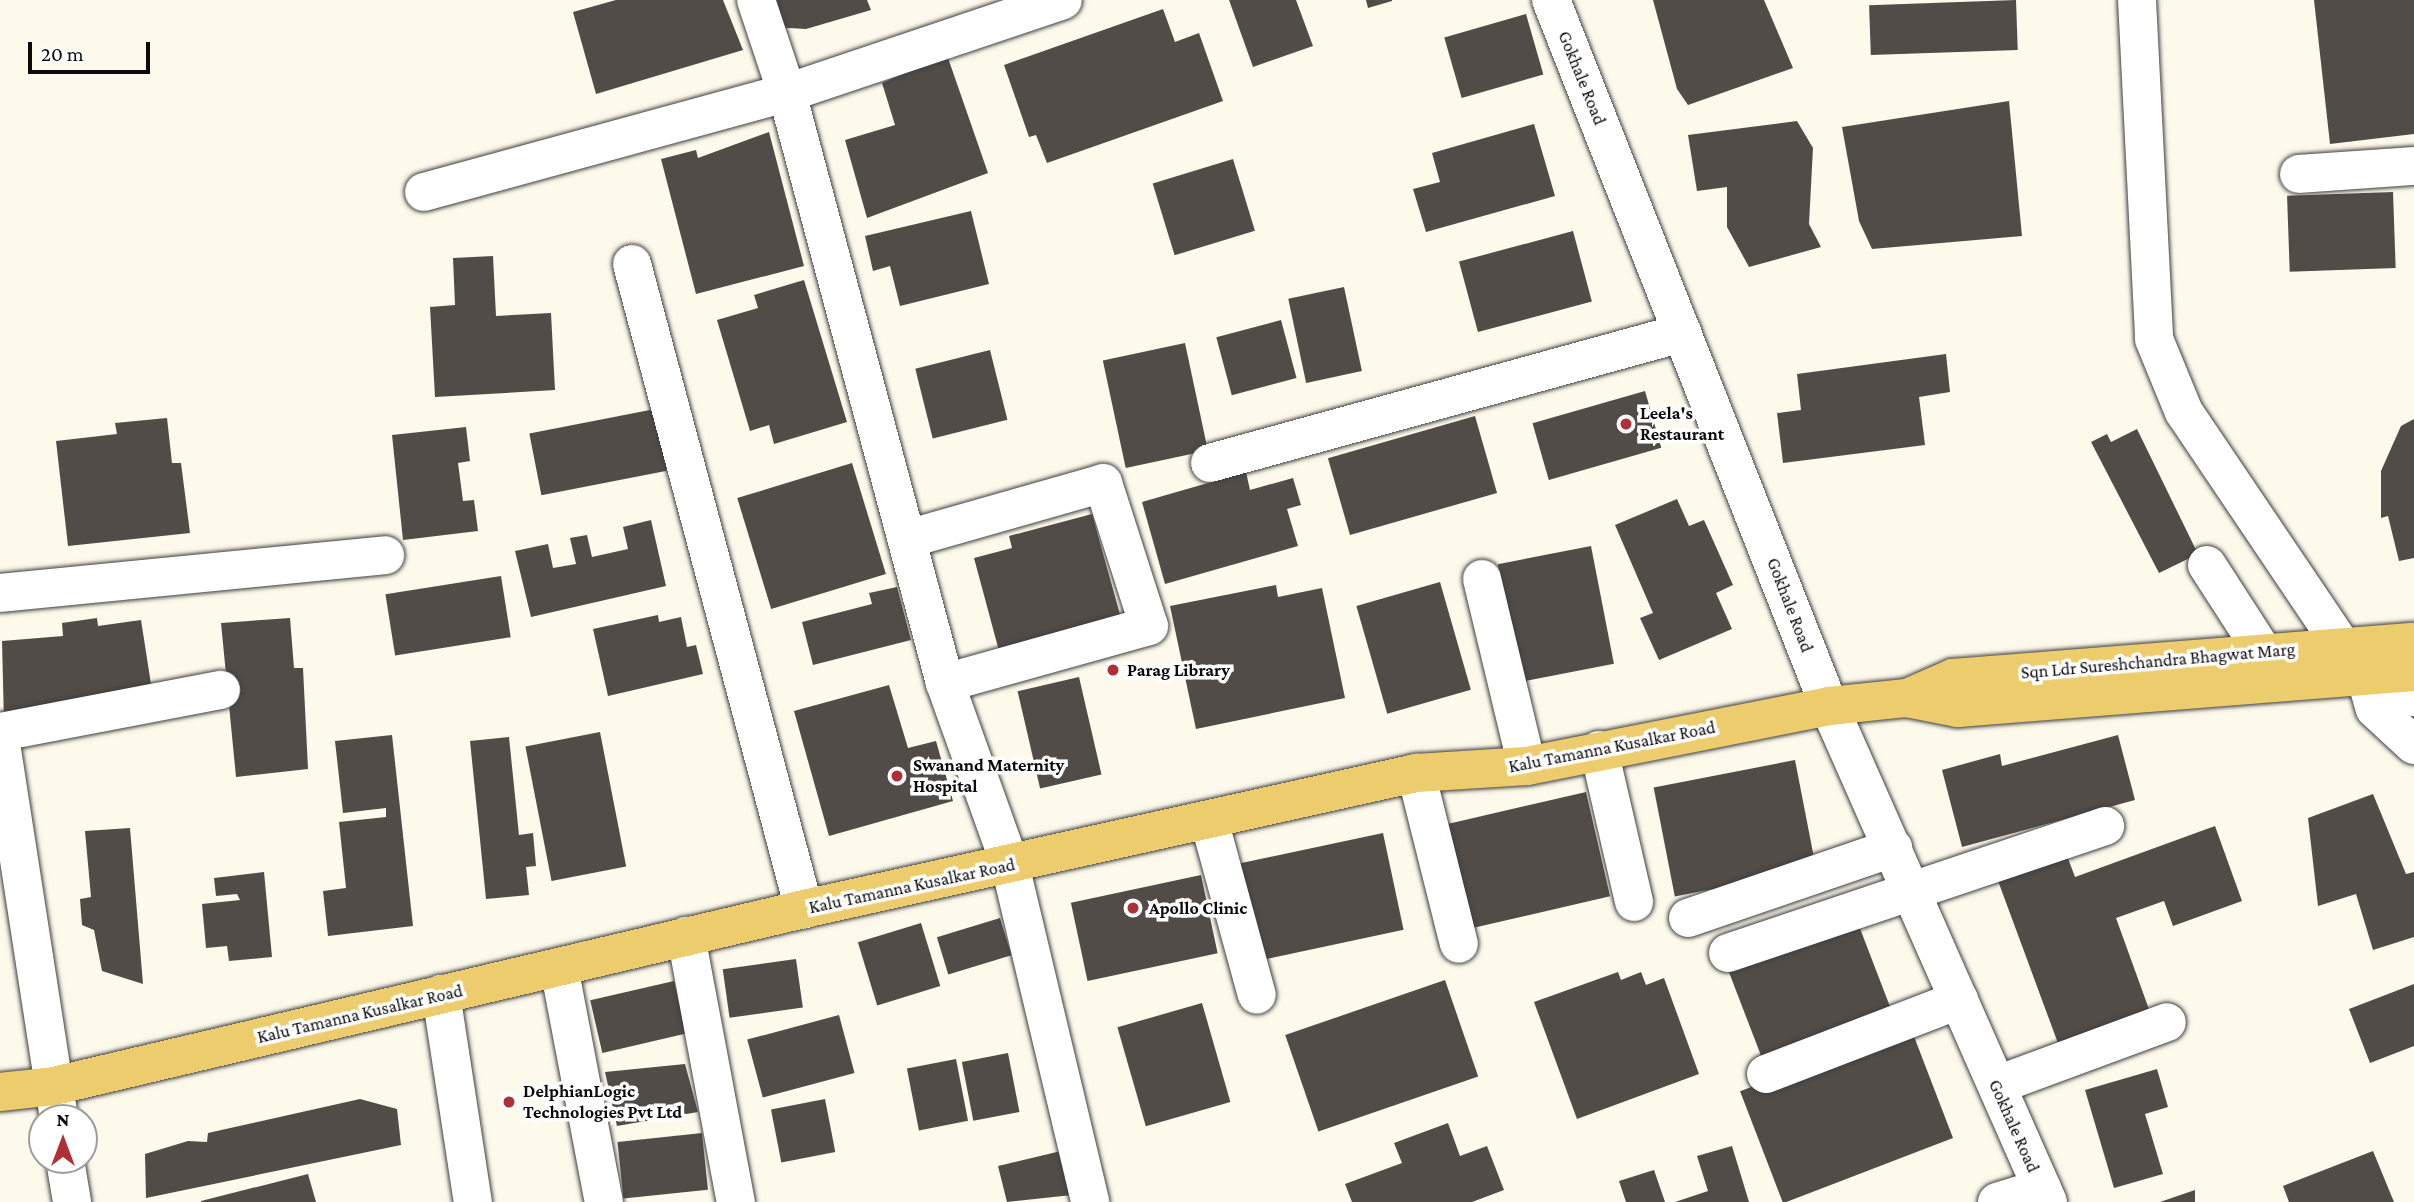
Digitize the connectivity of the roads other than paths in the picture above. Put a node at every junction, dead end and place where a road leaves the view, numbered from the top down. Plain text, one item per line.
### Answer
1 (756, 0) edge
2 (1063, 0) edge
3 (1551, 0) edge
4 (2137, 0) edge
5 (787, 93) junction
6 (2414, 166) edge
7 (2299, 174) dead end
8 (424, 192) dead end
9 (632, 264) dead end
10 (1682, 332) junction
11 (1210, 463) dead end
12 (907, 539) junction
13 (385, 555) dead end
14 (2207, 565) dead end
15 (1482, 579) dead end
16 (0, 593) edge
17 (2414, 642) edge
18 (2263, 652) junction
19 (2354, 660) junction
20 (2414, 672) edge
21 (945, 683) junction
22 (221, 690) dead end
23 (1907, 698) junction
24 (2414, 698) edge
25 (1829, 706) junction
26 (0, 732) edge
27 (0, 737) edge
28 (2414, 745) edge
29 (1599, 750) junction
30 (1527, 766) junction
31 (1416, 773) junction
32 (1209, 820) junction
33 (2105, 827) dead end
34 (1893, 848) junction
35 (1010, 865) junction
36 (1910, 889) junction
37 (1634, 902) dead end
38 (804, 909) junction
39 (1688, 918) dead end
40 (686, 936) junction
41 (1460, 944) dead end
42 (1728, 953) dead end
43 (559, 967) junction
44 (441, 994) junction
45 (1257, 995) dead end
46 (1959, 1000) junction
47 (2167, 1022) dead end
48 (1766, 1074) dead end
49 (1997, 1085) junction
50 (0, 1092) edge
51 (56, 1102) edge
52 (67, 1174) edge
53 (2045, 1195) edge
54 (72, 1202) edge
55 (473, 1202) edge
56 (604, 1202) edge
57 (736, 1202) edge
58 (1090, 1202) edge
59 (1997, 1202) edge

1 - 5 street
2 - 5 street
3 - 10 street, Gokhale Road
4 - 19 street
5 - 8 street
5 - 12 street
6 - 7 street
9 - 38 street
10 - 11 street
10 - 25 street, Gokhale Road
12 - 21 street
12 - 21 street
13 - 16 street
14 - 18 street
15 - 30 street
17 - 19 main road, Sqn Ldr Sureshchandra Bhagwat Marg
18 - 19 main road, Sqn Ldr Sureshchandra Bhagwat Marg
18 - 23 main road, Sqn Ldr Sureshchandra Bhagwat Marg
19 - 20 main road, Sqn Ldr Sureshchandra Bhagwat Marg
19 - 23 main road, Sqn Ldr Sureshchandra Bhagwat Marg
19 - 24 street
19 - 28 street
21 - 35 street
22 - 26 street
23 - 25 main road, Sqn Ldr Sureshchandra Bhagwat Marg
25 - 29 main road, Kalu Tamanna Kusalkar Road
25 - 34 street, Gokhale Road
27 - 51 street
29 - 30 main road, Kalu Tamanna Kusalkar Road
29 - 37 street
30 - 31 main road, Kalu Tamanna Kusalkar Road
31 - 32 main road, Kalu Tamanna Kusalkar Road
31 - 41 street
32 - 35 main road, Kalu Tamanna Kusalkar Road
32 - 45 street
33 - 36 street
34 - 36 street, Gokhale Road
34 - 39 street
35 - 38 main road, Kalu Tamanna Kusalkar Road
35 - 58 street
36 - 42 street
36 - 46 street, Gokhale Road
38 - 40 main road, Kalu Tamanna Kusalkar Road
40 - 43 main road, Kalu Tamanna Kusalkar Road
40 - 57 street
43 - 44 main road, Kalu Tamanna Kusalkar Road
43 - 56 street
44 - 51 main road, Kalu Tamanna Kusalkar Road
44 - 55 street
46 - 48 street
46 - 49 street, Gokhale Road
47 - 49 street
49 - 53 street, Gokhale Road
50 - 51 main road, Kalu Tamanna Kusalkar Road
52 - 54 street
53 - 59 street

